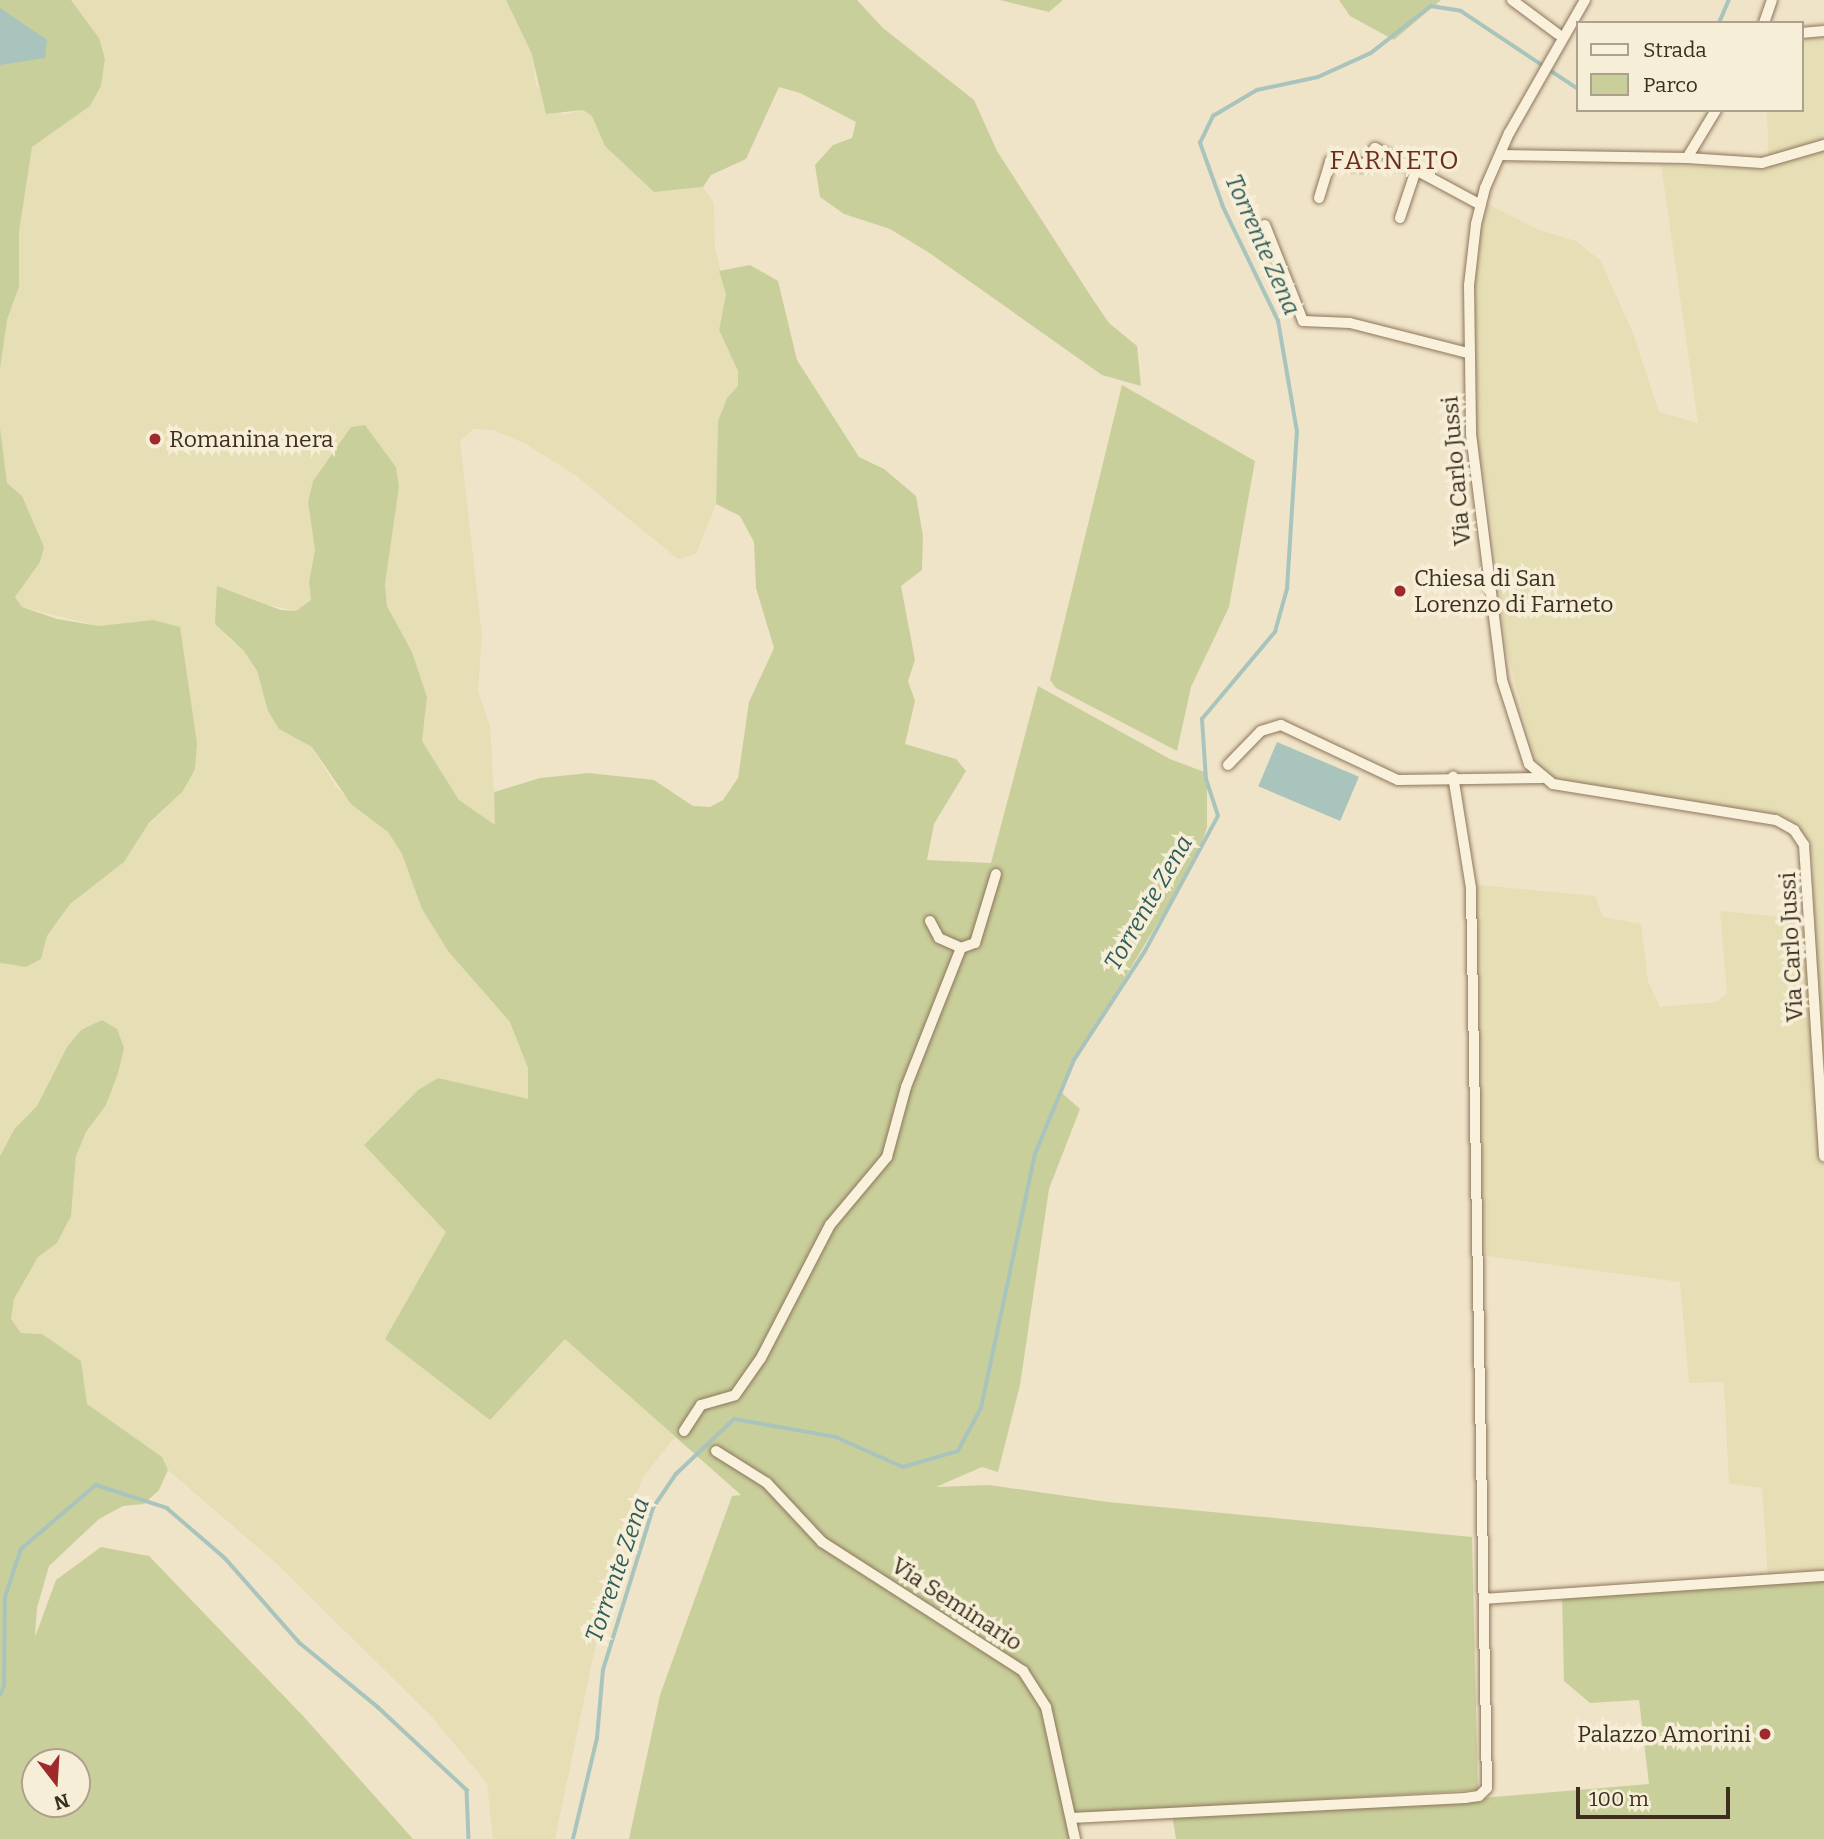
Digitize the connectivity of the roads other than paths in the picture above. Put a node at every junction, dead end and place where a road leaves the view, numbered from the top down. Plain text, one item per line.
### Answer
1 (1512, 0) edge
2 (1586, 0) edge
3 (1772, 0) edge
4 (1764, 21) edge
5 (1824, 31) edge
6 (1803, 33) edge
7 (1558, 34) dead end
8 (1715, 112) edge
9 (1824, 145) edge
10 (1500, 155) junction
11 (1687, 159) junction
12 (1416, 170) junction
13 (1319, 198) dead end
14 (1481, 205) junction
15 (1400, 218) dead end
16 (1265, 225) dead end
17 (1468, 353) junction
18 (1228, 765) dead end
19 (1453, 776) junction
20 (1542, 778) junction
21 (996, 874) dead end
22 (930, 922) dead end
23 (961, 948) junction
24 (1824, 1156) edge
25 (684, 1431) dead end
26 (716, 1451) dead end
27 (1824, 1576) edge
28 (1484, 1599) junction
29 (1071, 1818) junction
30 (1075, 1839) edge

1 - 7 street
2 - 10 street, Via Carlo Jussi
3 - 4 street
5 - 6 street
8 - 11 street
9 - 11 street
10 - 11 street
10 - 14 street, Via Carlo Jussi
12 - 13 street
12 - 14 street
12 - 15 street
14 - 17 street, Via Carlo Jussi
16 - 17 street
17 - 20 street, Via Carlo Jussi
18 - 19 street, Via Carlo Jussi
19 - 20 street, Via Carlo Jussi
19 - 28 street
20 - 24 street, Via Carlo Jussi
21 - 23 street
22 - 23 street
23 - 25 street
26 - 29 street, Via Seminario
27 - 28 street
28 - 29 street
29 - 30 street, Via Seminario

